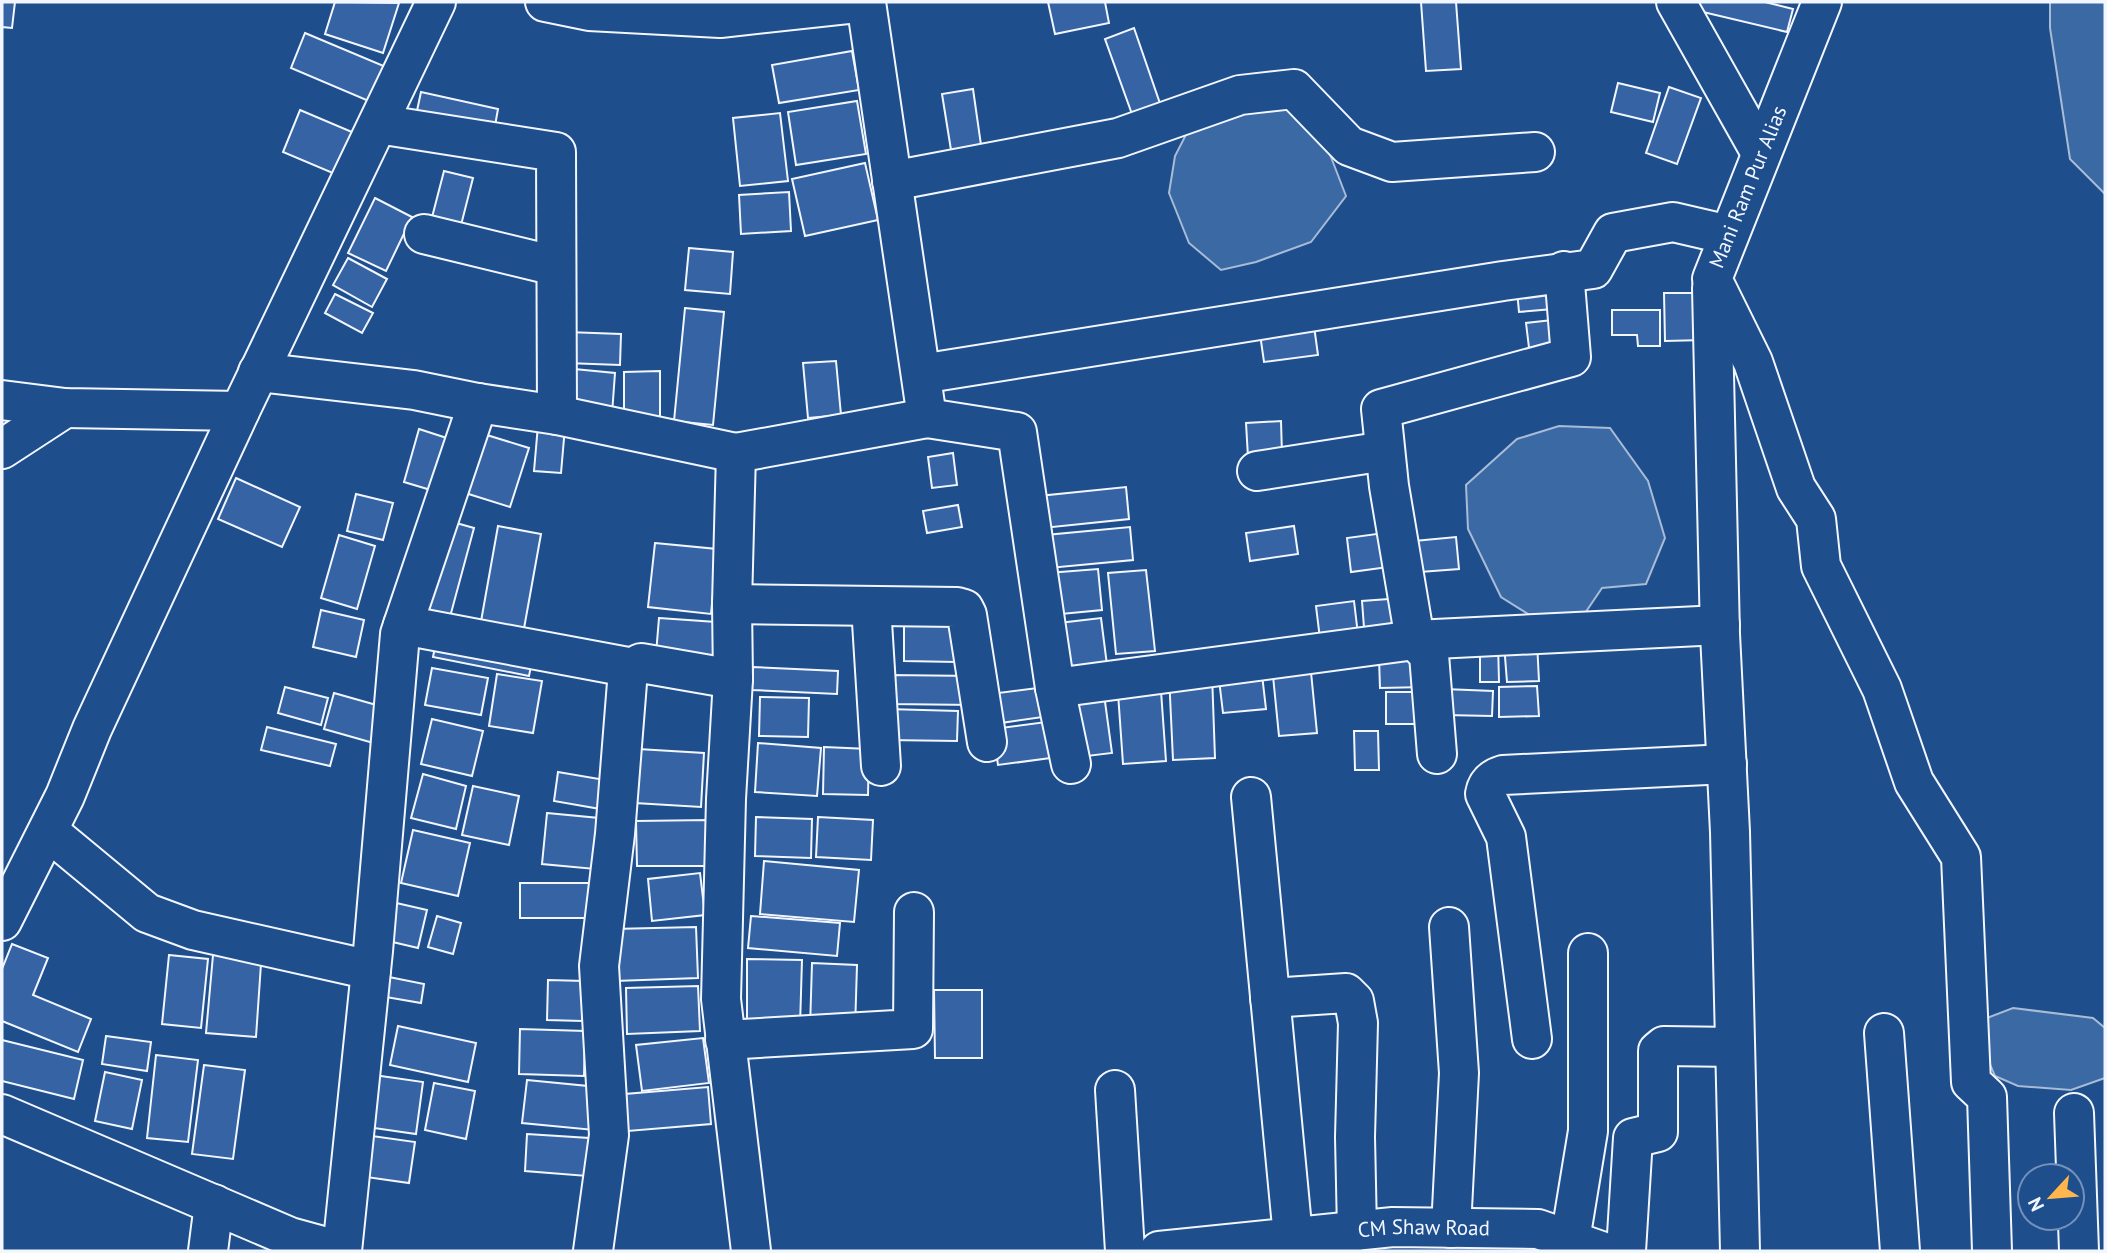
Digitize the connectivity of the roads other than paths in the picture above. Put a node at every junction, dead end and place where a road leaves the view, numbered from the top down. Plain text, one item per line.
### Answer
1 (436, 2) edge
2 (545, 2) edge
3 (866, 2) edge
4 (1676, 2) edge
5 (1822, 2) edge
6 (378, 124) junction
7 (1535, 152) dead end
8 (1761, 153) junction
9 (892, 181) junction
10 (424, 234) dead end
11 (1729, 235) junction
12 (556, 266) junction
13 (1564, 271) junction
14 (1712, 279) junction
15 (258, 372) junction
16 (921, 374) junction
17 (2, 400) edge
18 (478, 403) junction
19 (65, 408) junction
20 (240, 411) junction
21 (557, 415) junction
22 (927, 418) junction
23 (2, 449) edge
24 (1385, 451) junction
25 (736, 453) junction
26 (1257, 471) dead end
27 (732, 604) junction
28 (871, 606) junction
29 (403, 625) junction
30 (1720, 625) junction
31 (1415, 640) junction
32 (632, 668) junction
33 (733, 679) junction
34 (1055, 688) junction
35 (987, 742) dead end
36 (1437, 754) dead end
37 (1071, 764) dead end
38 (1727, 764) junction
39 (881, 766) dead end
40 (1251, 797) dead end
41 (47, 831) junction
42 (914, 912) dead end
43 (2, 920) edge
44 (1449, 928) dead end
45 (1588, 953) dead end
46 (371, 970) junction
47 (1270, 998) junction
48 (1884, 1033) dead end
49 (1532, 1039) dead end
50 (725, 1041) junction
51 (1735, 1047) junction
52 (1115, 1090) dead end
53 (2074, 1113) dead end
54 (2, 1114) edge
55 (214, 1205) junction
56 (1451, 1228) junction
57 (1357, 1231) junction
58 (1293, 1237) junction
59 (1585, 1246) edge
60 (208, 1251) edge
61 (342, 1251) edge
62 (593, 1251) edge
63 (751, 1251) edge
64 (1125, 1251) edge
65 (1159, 1251) edge
66 (1626, 1251) edge
67 (1740, 1251) edge
68 (1900, 1251) edge
69 (1992, 1251) edge
70 (2079, 1251) edge

1 - 6 street
2 - 3 street
3 - 9 street
4 - 8 street
5 - 8 street, Mani Ram Pur Alias
6 - 12 street
6 - 15 street
7 - 9 street
8 - 11 street, Mani Ram Pur Alias
9 - 16 street
10 - 12 street
11 - 13 street
11 - 14 street, Mani Ram Pur Alias
12 - 21 street
13 - 16 street
13 - 24 street
14 - 30 street
14 - 69 street, Mani Ram Pur Alias
15 - 18 street
15 - 20 street
16 - 22 street
17 - 19 street
18 - 21 street
18 - 29 street
19 - 20 street
19 - 23 street
20 - 41 street
21 - 25 street
22 - 25 street
22 - 34 street
24 - 26 street
24 - 31 street
25 - 27 street
27 - 28 street
27 - 33 street
28 - 35 street
28 - 39 street
29 - 32 street
29 - 46 street
30 - 31 street
30 - 38 street
31 - 34 street
31 - 36 street
32 - 33 street
32 - 62 street
33 - 50 street
34 - 37 street
38 - 49 street
38 - 51 street
40 - 47 street
41 - 43 street
41 - 46 street
42 - 50 street
44 - 56 street
45 - 59 street
46 - 61 street
47 - 57 street
47 - 58 street
48 - 68 street
50 - 63 street
51 - 66 street
51 - 67 street
52 - 64 street
53 - 70 street
54 - 55 street
55 - 60 street
55 - 61 street
56 - 57 street, CM Shaw Road
56 - 59 street, CM Shaw Road
57 - 58 street, CM Shaw Road
58 - 65 street, CM Shaw Road

